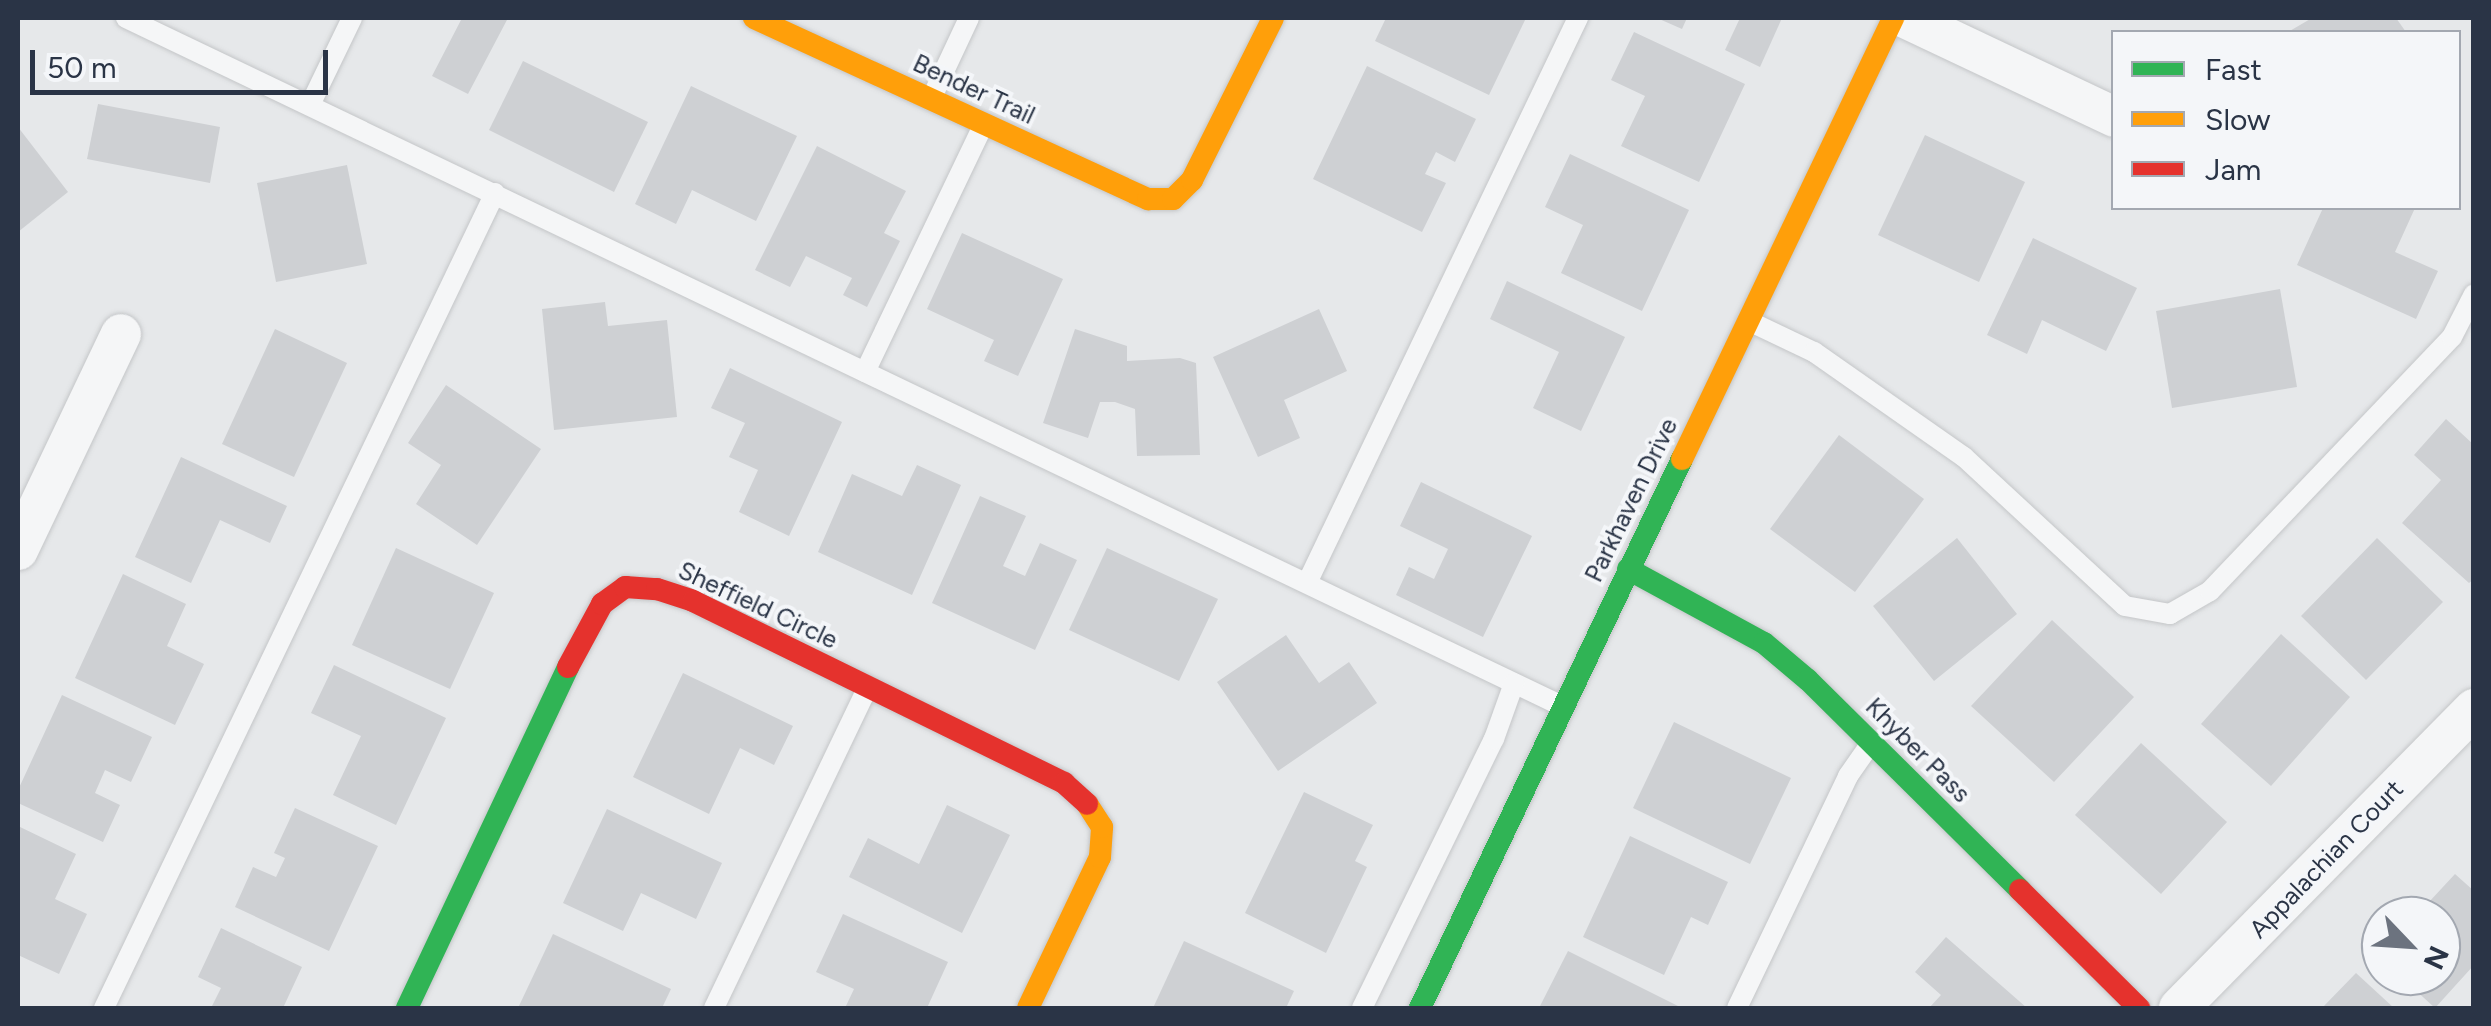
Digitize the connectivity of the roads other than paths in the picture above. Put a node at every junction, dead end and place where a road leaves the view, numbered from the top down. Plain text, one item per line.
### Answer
1 (126, 18) edge
2 (352, 18) edge
3 (754, 18) edge
4 (969, 18) edge
5 (1273, 18) edge
6 (1578, 18) edge
7 (1893, 18) edge
8 (1905, 18) edge
9 (930, 100) junction
10 (310, 106) junction
11 (2111, 116) edge
12 (984, 124) junction
13 (495, 194) junction
14 (2474, 294) edge
15 (1748, 320) junction
16 (121, 334) dead end
17 (865, 372) junction
18 (18, 550) edge
19 (1628, 569) junction
20 (1307, 583) junction
21 (1514, 683) junction
22 (868, 687) junction
23 (1563, 706) junction
24 (2474, 709) edge
25 (1871, 742) junction
26 (104, 1008) edge
27 (407, 1008) edge
28 (714, 1008) edge
29 (1028, 1008) edge
30 (1362, 1008) edge
31 (1420, 1008) edge
32 (1737, 1008) edge
33 (2139, 1008) edge
34 (2179, 1008) edge

1 - 10 lane
2 - 10 lane
3 - 9 street, Bender Trail
4 - 9 lane
5 - 12 street, Bender Trail
6 - 20 lane
7 - 15 street, Parkhaven Drive
8 - 11 street
9 - 12 street, Bender Trail
10 - 13 lane
12 - 17 lane
13 - 17 lane
13 - 26 lane
14 - 15 lane
15 - 19 street, Parkhaven Drive
16 - 18 street
17 - 20 lane
19 - 23 street, Parkhaven Drive
19 - 25 street, Khyber Pass
20 - 21 lane
21 - 23 lane
21 - 30 lane
22 - 27 street, Sheffield Circle
22 - 28 lane
22 - 29 street, Sheffield Circle
23 - 31 street, Parkhaven Drive
24 - 34 street, Appalachian Court
25 - 32 lane
25 - 33 street, Khyber Pass

